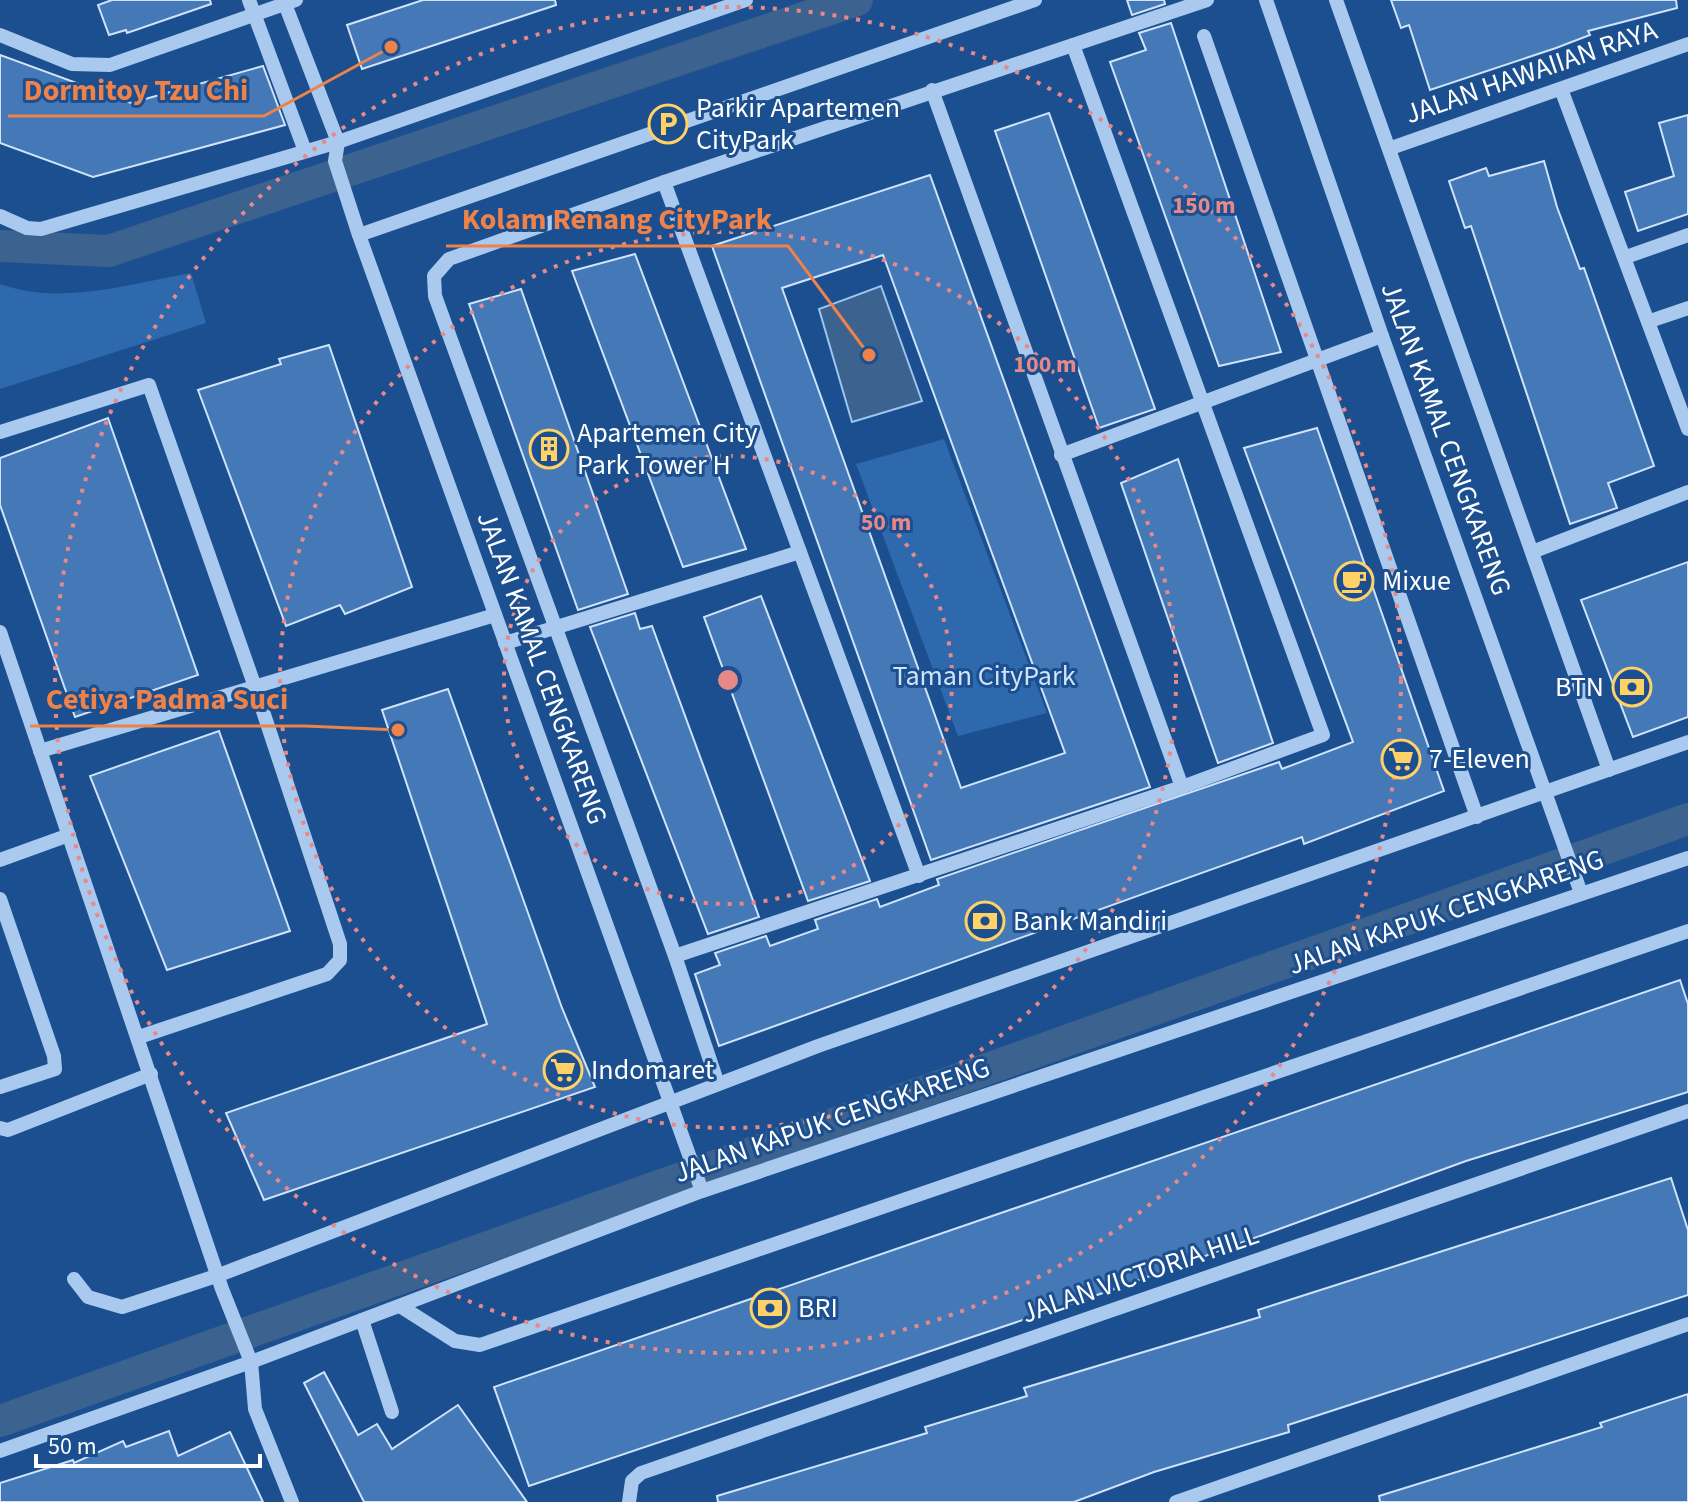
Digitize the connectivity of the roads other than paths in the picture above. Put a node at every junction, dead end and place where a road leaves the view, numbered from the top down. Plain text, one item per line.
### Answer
1 (746, 0) edge
2 (1035, 0) edge
3 (1207, 0) edge
4 (1266, 0) edge
5 (1336, 0) edge
6 (291, 2) edge
7 (252, 7) edge
8 (0, 35) edge
9 (1204, 36) dead end
10 (1688, 44) edge
11 (1073, 45) junction
12 (1561, 89) junction
13 (932, 90) junction
14 (338, 142) junction
15 (1391, 148) junction
16 (305, 151) junction
17 (336, 165) junction
18 (664, 182) junction
19 (0, 216) edge
20 (359, 235) junction
21 (1688, 235) edge
22 (1626, 257) junction
23 (1688, 308) edge
24 (1650, 321) junction
25 (1382, 336) junction
26 (1316, 361) junction
27 (1205, 404) junction
28 (1688, 429) edge
29 (0, 432) edge
30 (1061, 455) junction
31 (1688, 492) edge
32 (800, 552) junction
33 (1532, 552) junction
34 (495, 615) junction
35 (557, 628) junction
36 (0, 632) edge
37 (505, 643) junction
38 (255, 687) junction
39 (1688, 742) edge
40 (40, 751) junction
41 (1609, 770) junction
42 (1182, 787) junction
43 (1544, 791) junction
44 (1477, 817) junction
45 (69, 835) junction
46 (1688, 858) edge
47 (0, 860) edge
48 (919, 876) junction
49 (1579, 887) junction
50 (0, 899) edge
51 (1688, 931) edge
52 (675, 956) junction
53 (139, 1037) junction
54 (151, 1074) junction
55 (718, 1084) junction
56 (0, 1087) edge
57 (673, 1104) junction
58 (1688, 1111) edge
59 (0, 1128) edge
60 (700, 1187) junction
61 (219, 1275) junction
62 (74, 1279) dead end
63 (400, 1306) junction
64 (362, 1320) junction
65 (1688, 1324) edge
66 (249, 1358) junction
67 (392, 1412) dead end
68 (0, 1451) edge
69 (292, 1502) edge
70 (629, 1502) edge
71 (1176, 1502) edge

1 - 14 street
2 - 20 street
3 - 11 street
4 - 25 street, JALAN KAMAL CENGKARENG
5 - 15 street
6 - 7 street
6 - 14 street
7 - 8 street
7 - 16 street
9 - 26 street
10 - 12 street, JALAN HAWAIIAN RAYA
11 - 13 street
11 - 27 street
12 - 15 street, JALAN HAWAIIAN RAYA
12 - 22 street
13 - 18 street
13 - 30 street
14 - 16 street
14 - 17 street, JALAN KAMAL CENGKARENG
15 - 33 street
16 - 17 street
16 - 19 street
17 - 20 street, JALAN KAMAL CENGKARENG
18 - 32 street
18 - 35 street
20 - 34 street, JALAN KAMAL CENGKARENG
21 - 22 street
22 - 24 street
23 - 24 street
24 - 28 street
25 - 26 street
25 - 43 street, JALAN KAMAL CENGKARENG
26 - 27 street
26 - 44 street
27 - 30 street
27 - 42 street
29 - 38 street
30 - 42 street
31 - 33 street
32 - 35 street
32 - 48 street
33 - 41 street
34 - 37 street, JALAN KAMAL CENGKARENG
34 - 38 street
35 - 37 street
35 - 52 street
36 - 40 street
37 - 57 street, JALAN KAMAL CENGKARENG
38 - 40 street
38 - 53 street
39 - 41 street
40 - 45 street
41 - 43 street
42 - 48 street
43 - 44 street
43 - 49 street, JALAN KAMAL CENGKARENG
44 - 55 street
45 - 47 street
45 - 53 street
46 - 49 street, JALAN KAPUK CENGKARENG
48 - 52 street
49 - 60 street, JALAN KAPUK CENGKARENG
50 - 56 street
51 - 63 street
52 - 55 street
53 - 54 street
54 - 59 street
54 - 61 street
55 - 57 street
57 - 60 street, JALAN KAMAL CENGKARENG
57 - 61 street
58 - 70 street, JALAN VICTORIA HILL
60 - 63 street, JALAN KAPUK CENGKARENG
61 - 62 street
61 - 66 street
63 - 64 street, JALAN KAPUK CENGKARENG
64 - 66 street, JALAN KAPUK CENGKARENG
64 - 67 street
65 - 71 street
66 - 68 street, JALAN KAPUK CENGKARENG
66 - 69 street

